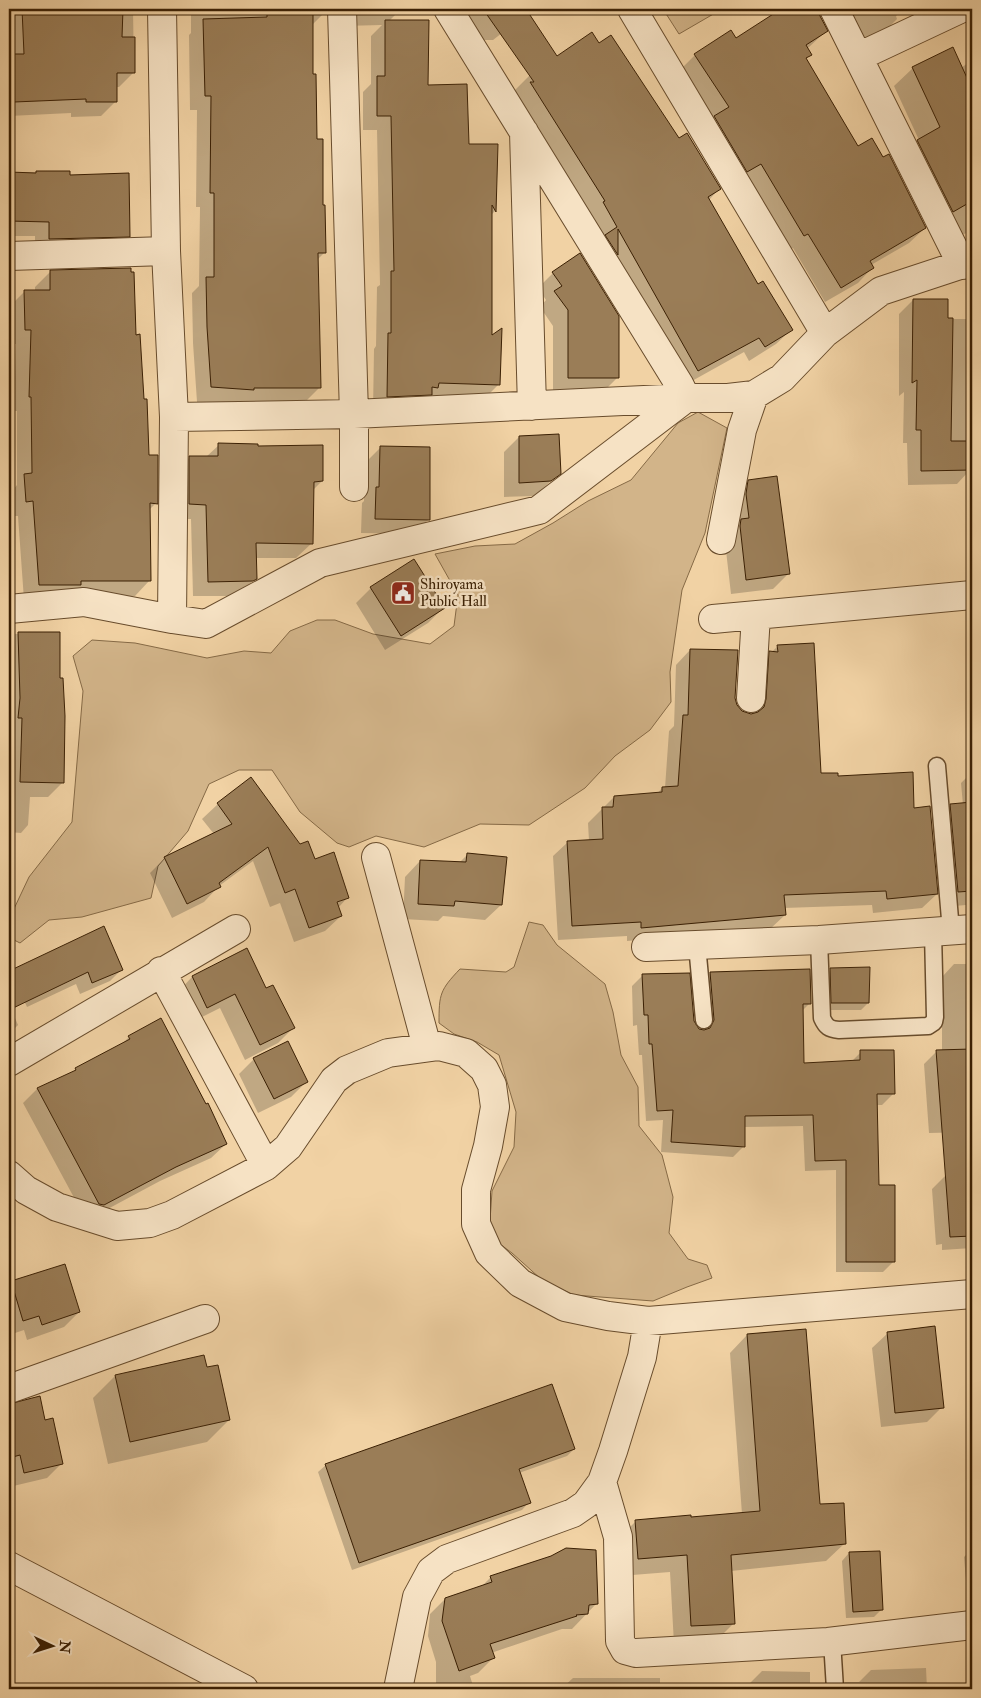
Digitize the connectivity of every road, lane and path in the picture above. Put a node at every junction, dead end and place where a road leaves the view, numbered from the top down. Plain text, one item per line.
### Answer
1 (162, 9) edge
2 (342, 9) edge
3 (448, 9) edge
4 (632, 9) edge
5 (834, 9) edge
6 (960, 9) edge
7 (858, 57) junction
8 (524, 131) junction
9 (166, 251) junction
10 (9, 256) edge
11 (967, 263) edge
12 (825, 333) junction
13 (754, 396) junction
14 (686, 398) junction
15 (532, 406) junction
16 (354, 414) junction
17 (174, 417) junction
18 (354, 487) dead end
19 (721, 540) dead end
20 (972, 595) edge
21 (9, 608) edge
22 (756, 615) junction
23 (172, 619) junction
24 (713, 619) dead end
25 (751, 698) dead end
26 (937, 766) dead end
27 (376, 857) dead end
28 (236, 928) dead end
29 (952, 931) edge
30 (819, 940) junction
31 (697, 945) junction
32 (646, 947) dead end
33 (161, 971) junction
34 (704, 1020) dead end
35 (427, 1047) junction
36 (9, 1062) edge
37 (266, 1166) junction
38 (9, 1174) edge
39 (972, 1294) edge
40 (205, 1318) dead end
41 (648, 1321) junction
42 (9, 1389) edge
43 (602, 1482) junction
44 (9, 1566) edge
45 (972, 1625) edge
46 (832, 1641) junction
47 (244, 1689) edge
48 (398, 1689) edge
49 (835, 1689) edge

1 - 9 street
2 - 16 street
3 - 8 street
4 - 12 street
5 - 7 street
6 - 7 street
7 - 11 street
8 - 14 street
8 - 15 street
9 - 10 street
9 - 17 street
11 - 12 street
12 - 13 street
13 - 14 street
13 - 19 street
14 - 15 street
14 - 23 street
15 - 16 street
16 - 17 street
16 - 18 street
17 - 23 street
20 - 22 street
21 - 23 street
22 - 24 street
22 - 25 street
26 - 29 lane
27 - 35 street
28 - 33 street
29 - 30 street
29 - 30 lane
30 - 31 street
31 - 32 street
31 - 34 lane
33 - 36 street
33 - 37 street
35 - 37 street
35 - 41 street
37 - 38 street
39 - 41 street
40 - 42 street
41 - 43 street
43 - 46 street
43 - 48 street
44 - 47 street
45 - 46 street
46 - 49 lane

